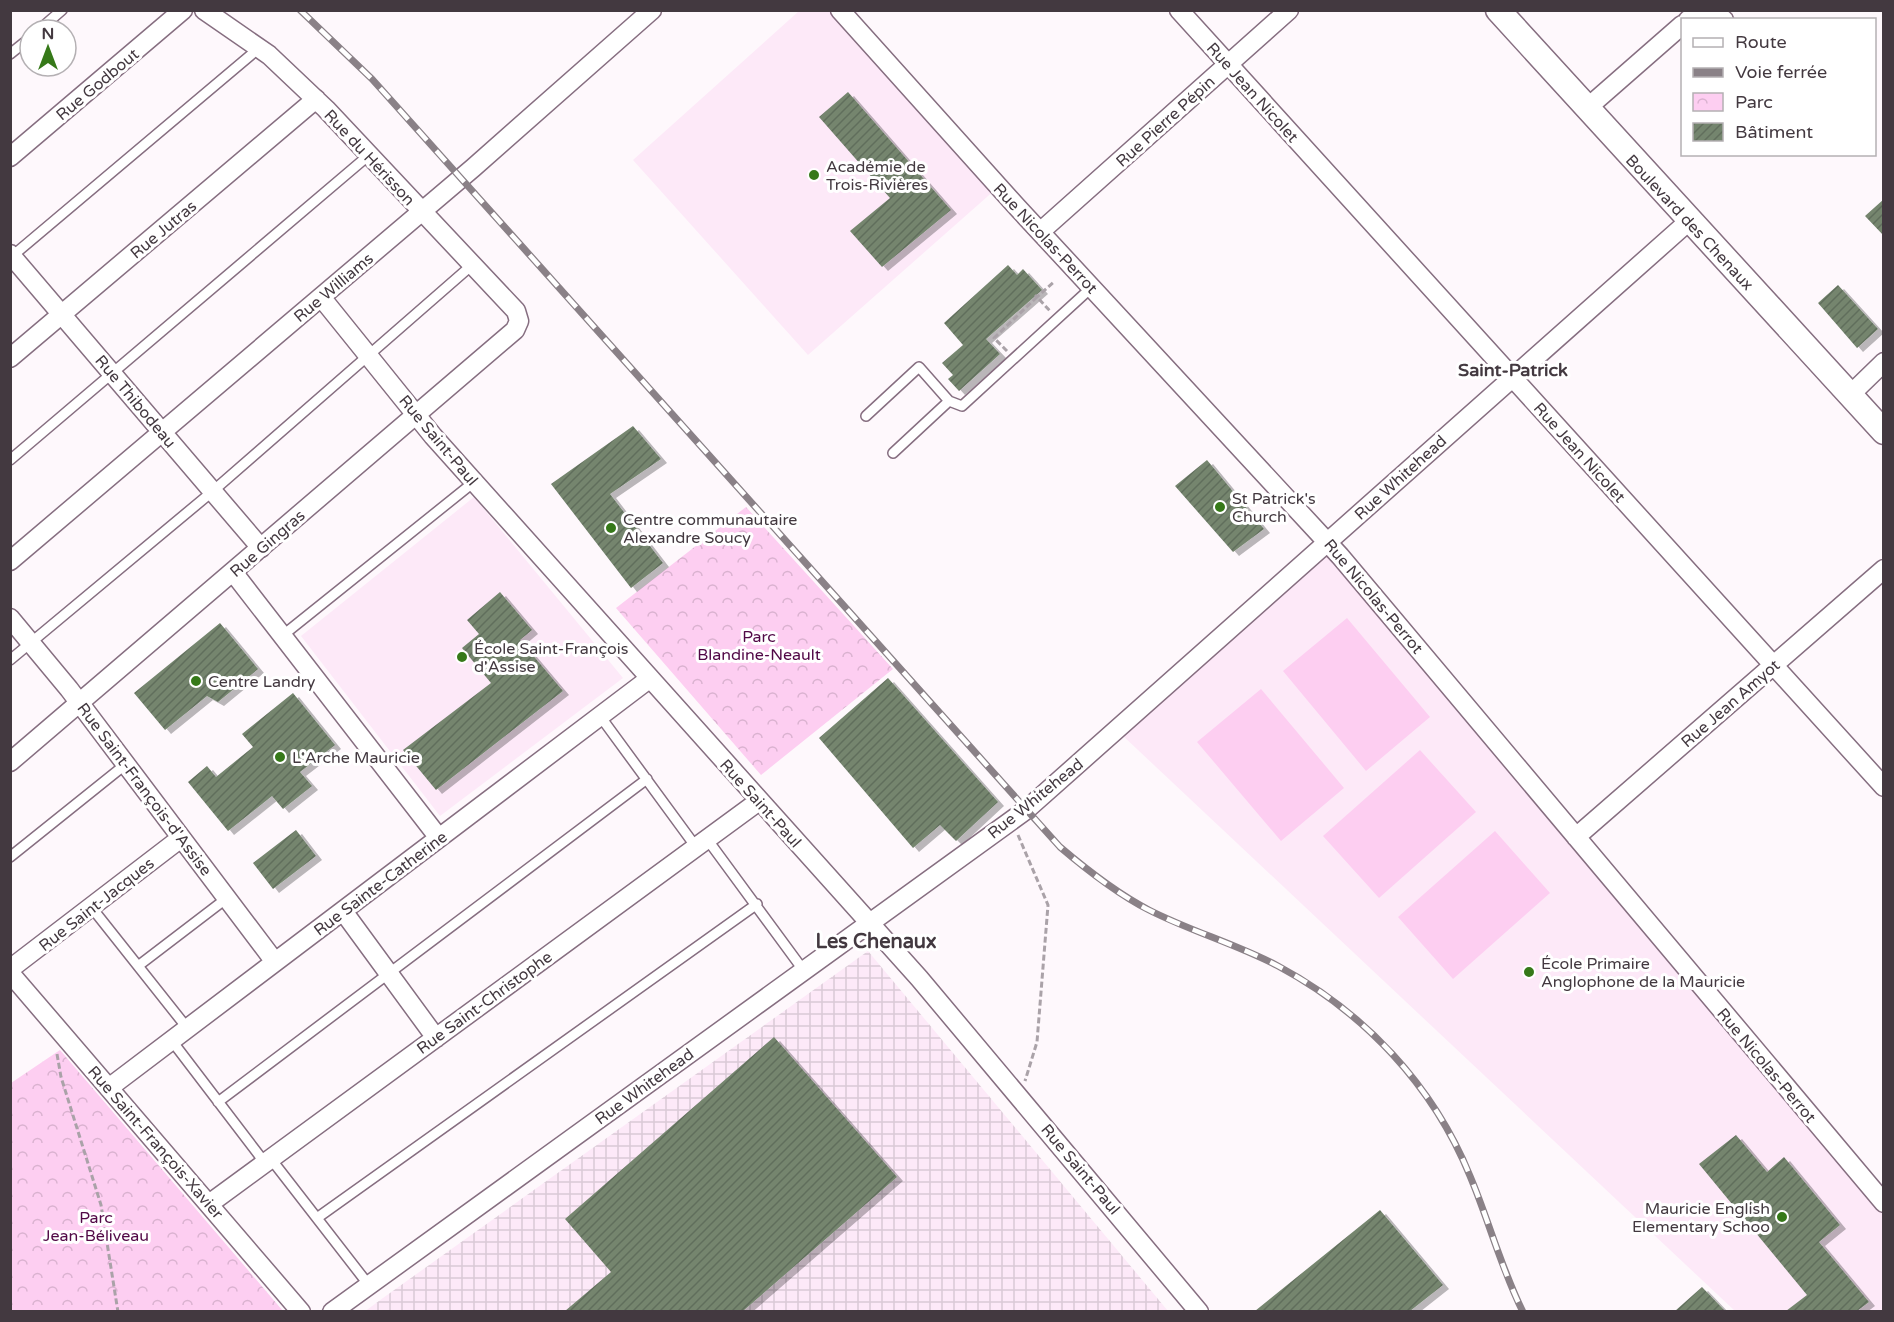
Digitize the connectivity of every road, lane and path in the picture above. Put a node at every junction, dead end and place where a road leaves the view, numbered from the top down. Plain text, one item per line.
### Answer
1 (183, 10) edge
2 (204, 10) edge
3 (652, 10) edge
4 (840, 10) edge
5 (1179, 10) edge
6 (1289, 10) edge
7 (1498, 10) edge
8 (1692, 18) edge
9 (1720, 18) edge
10 (1681, 27) edge
11 (259, 48) junction
12 (1228, 65) junction
13 (316, 99) junction
14 (1586, 109) junction
15 (369, 155) junction
16 (10, 157) edge
17 (422, 212) junction
18 (1689, 222) junction
19 (1040, 232) junction
20 (11, 256) edge
21 (472, 265) junction
22 (1055, 281) dead end
23 (1092, 287) junction
24 (1036, 296) junction
25 (321, 297) junction
26 (62, 315) junction
27 (1058, 319) junction
28 (519, 321) joint
29 (1009, 353) dead end
30 (369, 355) junction
31 (10, 358) edge
32 (1884, 362) edge
33 (112, 374) junction
34 (1513, 377) junction
35 (1850, 395) junction
36 (950, 401) junction
37 (417, 415) junction
38 (866, 416) dead end
39 (162, 432) junction
40 (1884, 432) edge
41 (893, 453) dead end
42 (10, 460) edge
43 (474, 482) junction
44 (213, 491) junction
45 (1328, 542) junction
46 (261, 548) junction
47 (10, 561) edge
48 (1884, 569) edge
49 (233, 572) junction
50 (10, 618) edge
51 (282, 636) junction
52 (31, 642) junction
53 (10, 660) edge
54 (1773, 665) junction
55 (649, 679) junction
56 (80, 703) junction
57 (600, 716) junction
58 (10, 762) edge
59 (126, 764) junction
60 (646, 779) junction
61 (1884, 787) edge
62 (759, 801) junction
63 (1011, 820) junction
64 (1576, 837) junction
65 (181, 838) junction
66 (439, 838) junction
67 (702, 843) junction
68 (10, 857) edge
69 (227, 898) junction
70 (757, 904) junction
71 (92, 908) junction
72 (343, 911) junction
73 (870, 923) junction
74 (275, 962) junction
75 (138, 966) junction
76 (10, 971) edge
77 (804, 971) junction
78 (389, 974) junction
79 (188, 1029) junction
80 (436, 1038) junction
81 (172, 1041) junction
82 (57, 1049) dead end
83 (110, 1087) junction
84 (1020, 1097) junction
85 (218, 1102) junction
86 (268, 1161) junction
87 (1884, 1203) edge
88 (209, 1204) junction
89 (317, 1218) junction
90 (369, 1284) junction
91 (118, 1311) edge
92 (302, 1311) edge
93 (332, 1311) edge
94 (1199, 1311) edge

1 - 16 street, Rue Godbout
2 - 11 street, Rue du Hérisson
3 - 17 street, Rue Williams
4 - 19 street, Rue Nicolas-Perrot
5 - 12 street, Rue Jean Nicolet
6 - 12 street, Rue Pierre Pépin
7 - 14 street, Boulevard des Chenaux
8 - 9 street
10 - 14 street
11 - 13 street, Rue du Hérisson
11 - 20 lane
12 - 19 street, Rue Pierre Pépin
12 - 34 street, Rue Jean Nicolet
13 - 15 street, Rue du Hérisson
13 - 26 street, Rue Jutras
14 - 18 street, Boulevard des Chenaux
15 - 17 street, Rue du Hérisson
15 - 33 lane
17 - 21 street, Rue du Hérisson
17 - 25 street, Rue Williams
18 - 34 street, Rue Whitehead
18 - 35 street, Boulevard des Chenaux
19 - 23 street, Rue Nicolas-Perrot
20 - 26 street, Rue Thibodeau
21 - 28 street, Rue du Hérisson
21 - 30 lane
22 - 24 path
23 - 27 lane
23 - 45 street, Rue Nicolas-Perrot
24 - 27 path
24 - 29 path
25 - 30 street, Rue Saint-Paul
25 - 39 street, Rue Williams
26 - 31 street, Rue Jutras
26 - 33 street, Rue Thibodeau
27 - 36 lane
28 - 37 street, Rue Gingras
30 - 37 street, Rue Saint-Paul
30 - 44 lane
32 - 35 street
33 - 39 street, Rue Thibodeau
33 - 42 lane
34 - 45 street, Rue Whitehead
34 - 54 street, Rue Jean Nicolet
35 - 40 street, Boulevard des Chenaux
36 - 38 lane
36 - 41 lane
37 - 43 street, Rue Saint-Paul
37 - 46 street, Rue Gingras
39 - 44 street, Rue Thibodeau
39 - 47 street, Rue Williams
43 - 51 lane
43 - 55 street, Rue Saint-Paul
44 - 46 street, Rue Thibodeau
44 - 52 lane
45 - 63 street, Rue Whitehead
45 - 64 street, Rue Nicolas-Perrot
46 - 49 street, Rue Gingras
48 - 54 street, Rue Jean Amyot
49 - 51 street
49 - 56 street, Rue Gingras
50 - 52 street, Rue Saint-François-d'Assise
51 - 66 street
52 - 53 lane
52 - 56 street, Rue Saint-François-d'Assise
54 - 61 street, Rue Jean Nicolet
54 - 64 street, Rue Jean Amyot
55 - 57 street, Rue Sainte-Catherine
55 - 62 street, Rue Saint-Paul
56 - 58 street, Rue Gingras
56 - 59 street, Rue Saint-François-d'Assise
57 - 60 lane
57 - 66 street, Rue Sainte-Catherine
59 - 65 street, Rue Saint-François-d'Assise
59 - 68 lane
60 - 67 lane
60 - 78 lane
62 - 67 street, Rue Saint-Christophe
62 - 73 street, Rue Saint-Paul
63 - 73 street, Rue Whitehead
63 - 84 path
64 - 87 street, Rue Nicolas-Perrot
65 - 69 street, Rue Saint-François-d'Assise
65 - 71 street, Rue Saint-Jacques
66 - 72 street, Rue Sainte-Catherine
67 - 70 lane
67 - 80 street, Rue Saint-Christophe
69 - 74 street, Rue Saint-François-d'Assise
69 - 75 lane
70 - 77 lane
70 - 89 lane
71 - 75 lane
71 - 76 street, Rue Saint-Jacques
72 - 74 street, Rue Sainte-Catherine
72 - 78 street
73 - 77 street, Rue Whitehead
73 - 84 street, Rue Saint-Paul
74 - 79 street, Rue Sainte-Catherine
75 - 79 lane
76 - 83 street, Rue Saint-François-Xavier
77 - 90 street, Rue Whitehead
78 - 80 street
78 - 85 lane
79 - 81 street, Rue Sainte-Catherine
80 - 86 street, Rue Saint-Christophe
81 - 83 street, Rue Sainte-Catherine
81 - 85 lane
82 - 91 path
83 - 88 street, Rue Saint-François-Xavier
84 - 94 street, Rue Saint-Paul
85 - 86 lane
86 - 88 street, Rue Saint-Christophe
86 - 89 lane
88 - 92 street, Rue Saint-François-Xavier
89 - 90 lane
90 - 93 street, Rue Whitehead

